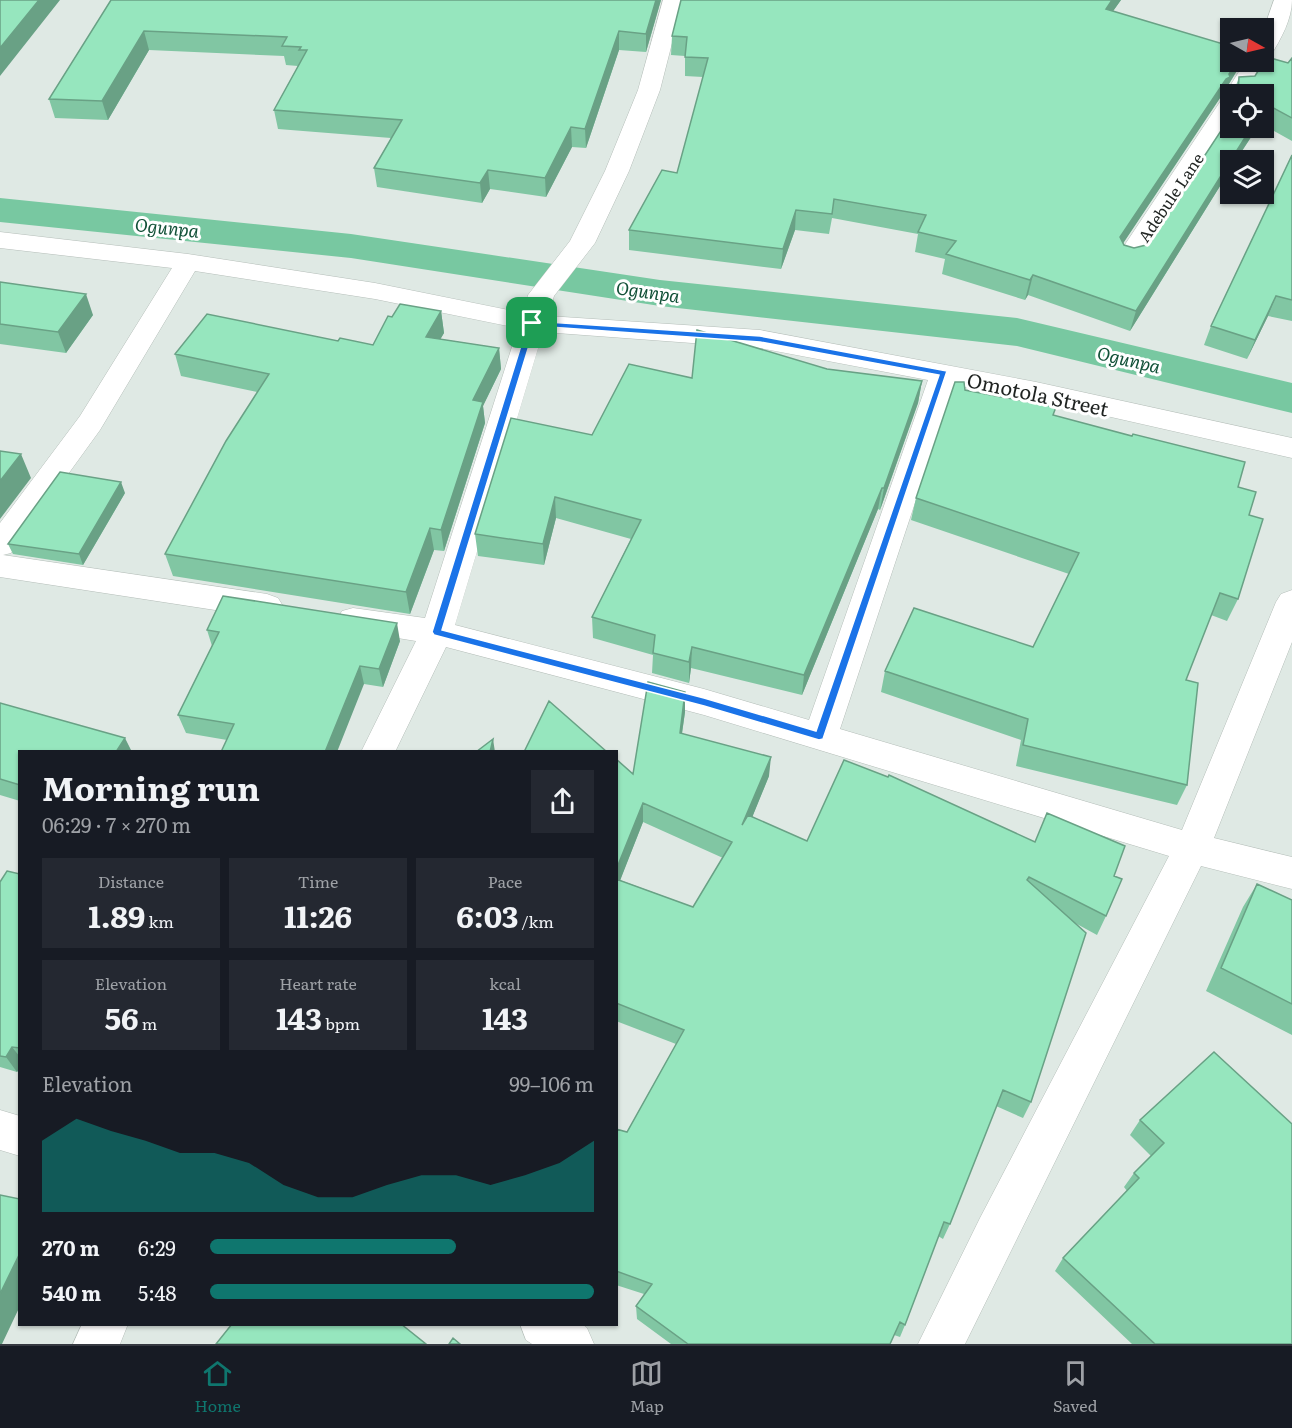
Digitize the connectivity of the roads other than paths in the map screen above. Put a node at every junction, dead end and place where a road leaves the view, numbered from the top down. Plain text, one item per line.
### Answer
1 (673, 0) edge
2 (1284, 0) edge
3 (1274, 30) edge
4 (1220, 119) edge
5 (0, 240) edge
6 (1129, 258) edge
7 (188, 262) junction
8 (532, 323) junction
9 (944, 373) junction
10 (1292, 448) edge
11 (0, 545) edge
12 (0, 566) edge
13 (1292, 602) edge
14 (295, 611) edge
15 (331, 616) edge
16 (437, 632) junction
17 (819, 736) junction
18 (379, 750) edge
19 (1192, 848) junction
20 (1292, 873) edge
21 (0, 1130) edge
22 (18, 1135) edge
23 (105, 1326) edge
24 (545, 1326) edge
25 (96, 1344) edge
26 (571, 1344) edge
27 (941, 1344) edge

1 - 8 street
2 - 3 street
4 - 6 street, Adebule Lane
5 - 7 street, Omotola Street
7 - 8 street, Omotola Street
7 - 11 street
8 - 9 street, Omotola Street
8 - 16 street
9 - 10 street, Omotola Street
9 - 17 street
12 - 14 street
13 - 19 street
15 - 16 street
16 - 17 street
16 - 18 street
17 - 19 street
19 - 20 street
19 - 27 street
21 - 22 street
23 - 25 street
24 - 26 street

